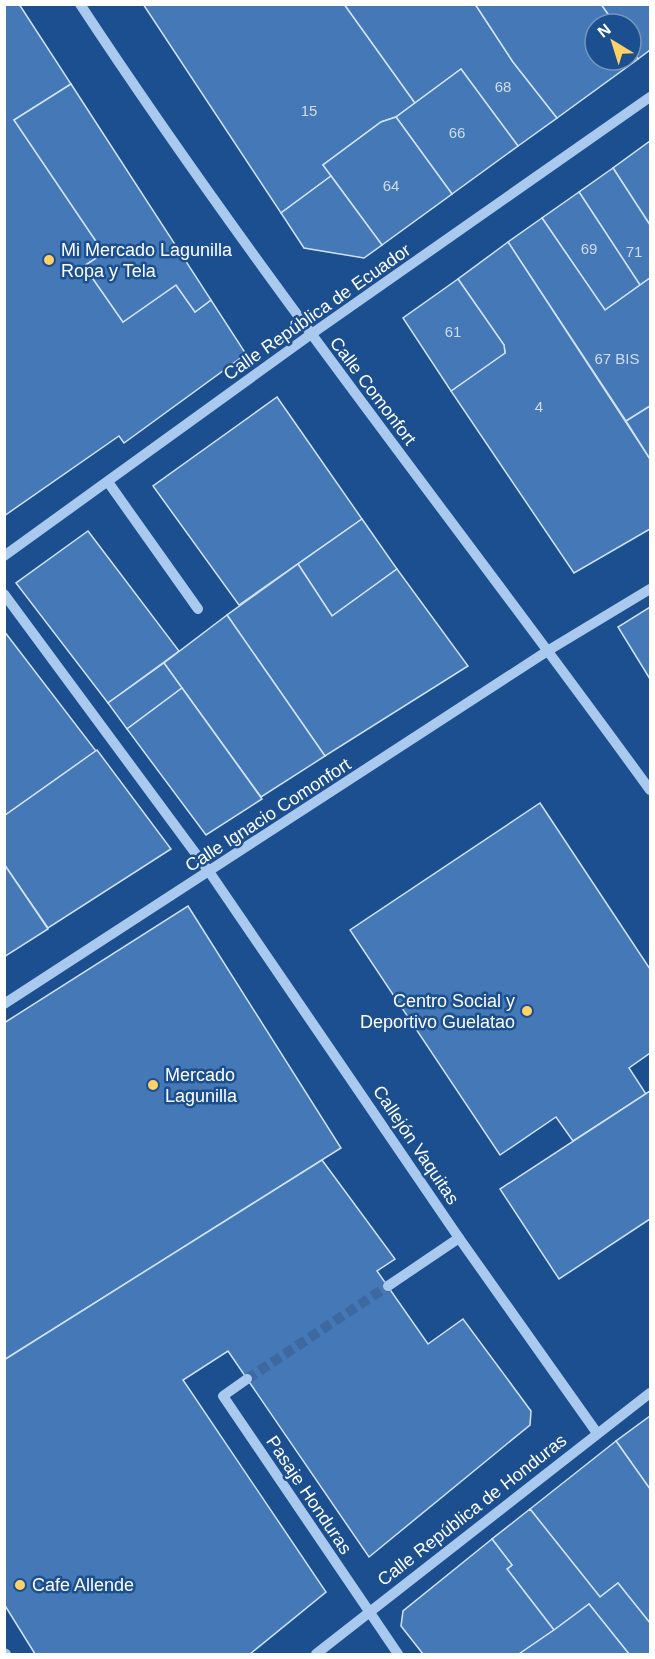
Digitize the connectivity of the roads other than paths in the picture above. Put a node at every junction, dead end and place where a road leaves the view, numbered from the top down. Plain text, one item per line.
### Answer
1 (85, 6) edge
2 (651, 98) edge
3 (310, 335) junction
4 (108, 482) junction
5 (4, 556) edge
6 (651, 589) edge
7 (4, 594) edge
8 (198, 609) dead end
9 (549, 650) junction
10 (651, 790) edge
11 (210, 873) junction
12 (4, 1004) edge
13 (459, 1238) junction
14 (388, 1286) tunnel mouth
15 (247, 1379) tunnel mouth
16 (651, 1393) edge
17 (597, 1433) junction
18 (367, 1613) junction
19 (316, 1654) edge
20 (398, 1654) edge

1 - 3 street, Calle Comonfort
2 - 3 street, Calle República de Ecuador
3 - 4 street, Calle República de Ecuador
3 - 9 street, Calle Comonfort
4 - 5 street, Calle República de Ecuador
4 - 8 street
6 - 9 street, Calle Ignacio Comonfort
7 - 11 street, Callejón Vaquitas
9 - 10 street, Calle Comonfort
9 - 11 street, Calle Ignacio Comonfort
11 - 12 street, Calle Ignacio Comonfort
11 - 13 street, Callejón Vaquitas
13 - 14 street
13 - 17 street, Callejón Vaquitas
15 - 18 street, Pasaje Honduras
16 - 17 street, Calle República de Honduras
17 - 18 street, Calle República de Honduras
18 - 19 street, Calle República de Honduras
18 - 20 street, Pasaje Honduras

